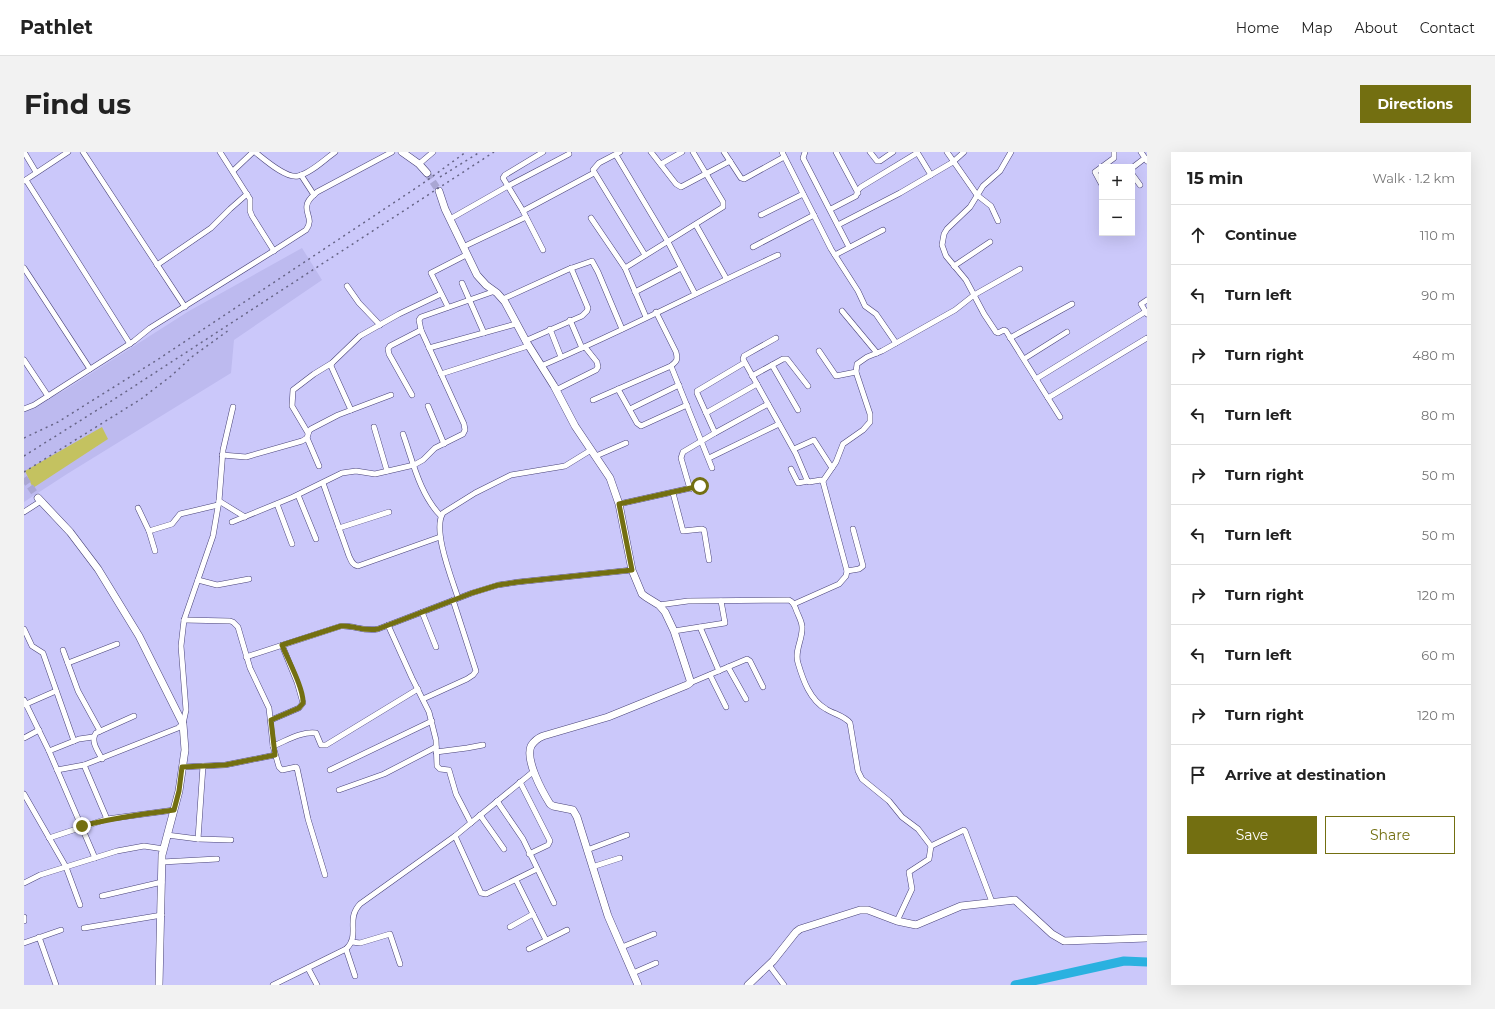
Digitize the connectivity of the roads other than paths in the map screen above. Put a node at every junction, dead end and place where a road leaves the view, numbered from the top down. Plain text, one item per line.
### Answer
1 (24, 152) edge
2 (68, 152) edge
3 (83, 152) edge
4 (220, 152) edge
5 (254, 152) edge
6 (335, 152) edge
7 (392, 152) edge
8 (402, 152) edge
9 (433, 152) edge
10 (543, 152) edge
11 (652, 152) edge
12 (682, 152) edge
13 (693, 152) edge
14 (724, 152) edge
15 (805, 152) edge
16 (836, 152) edge
17 (870, 152) edge
18 (917, 152) edge
19 (947, 152) edge
20 (964, 152) edge
21 (1005, 152) edge
22 (1011, 152) edge
23 (1114, 152) edge
24 (1141, 152) edge
25 (618, 153) edge
26 (890, 153) edge
27 (569, 154) dead end
28 (783, 154) edge
29 (1009, 158) junction
30 (1146, 160) edge
31 (730, 161) junction
32 (953, 162) junction
33 (419, 164) junction
34 (661, 164) junction
35 (1106, 164) edge
36 (1135, 166) edge
37 (1099, 169) edge
38 (233, 171) junction
39 (36, 172) junction
40 (427, 173) tunnel mouth
41 (706, 173) junction
42 (594, 174) junction
43 (300, 175) junction
44 (931, 175) junction
45 (1135, 178) edge
46 (1099, 179) edge
47 (25, 180) edge
48 (1140, 185) dead end
49 (508, 186) junction
50 (439, 191) tunnel mouth
51 (858, 193) junction
52 (247, 194) junction
53 (803, 194) junction
54 (314, 195) junction
55 (977, 195) junction
56 (831, 209) junction
57 (523, 211) junction
58 (761, 215) dead end
59 (814, 215) junction
60 (526, 217) junction
61 (591, 218) dead end
62 (450, 219) junction
63 (998, 221) dead end
64 (696, 225) junction
65 (838, 225) junction
66 (883, 230) dead end
67 (668, 242) junction
68 (990, 242) dead end
69 (463, 246) junction
70 (753, 247) dead end
71 (849, 247) junction
72 (542, 250) dead end
73 (274, 251) junction
74 (466, 255) junction
75 (645, 255) junction
76 (778, 255) dead end
77 (835, 255) junction
78 (158, 265) junction
79 (954, 266) junction
80 (24, 268) edge
81 (571, 268) junction
82 (625, 268) junction
83 (681, 268) junction
84 (1020, 269) dead end
85 (726, 278) junction
86 (462, 283) dead end
87 (347, 286) dead end
88 (495, 291) junction
89 (635, 292) junction
90 (441, 294) junction
91 (695, 294) junction
92 (974, 295) junction
93 (470, 299) junction
94 (503, 299) junction
95 (1147, 300) edge
96 (1072, 304) dead end
97 (185, 307) junction
98 (448, 307) junction
99 (842, 311) dead end
100 (656, 312) junction
101 (1146, 313) edge
102 (646, 317) junction
103 (570, 320) junction
104 (380, 324) junction
105 (516, 324) junction
106 (622, 329) junction
107 (421, 330) junction
108 (550, 330) junction
109 (1067, 332) dead end
110 (484, 333) junction
111 (776, 338) dead end
112 (1010, 338) junction
113 (1147, 338) edge
114 (527, 343) junction
115 (896, 343) junction
116 (130, 344) junction
117 (429, 348) junction
118 (583, 348) junction
119 (819, 351) dead end
120 (877, 353) junction
121 (561, 357) junction
122 (1024, 359) junction
123 (24, 360) edge
124 (332, 363) junction
125 (744, 363) junction
126 (772, 365) junction
127 (541, 366) junction
128 (671, 366) junction
129 (90, 369) junction
130 (856, 372) junction
131 (441, 374) junction
132 (752, 376) junction
133 (1036, 378) junction
134 (757, 384) junction
135 (679, 385) junction
136 (808, 386) dead end
137 (618, 389) junction
138 (556, 390) junction
139 (390, 395) dead end
140 (412, 395) dead end
141 (48, 396) junction
142 (1048, 398) junction
143 (593, 400) dead end
144 (768, 404) junction
145 (687, 405) junction
146 (428, 406) dead end
147 (233, 407) dead end
148 (24, 409) edge
149 (630, 409) junction
150 (351, 410) junction
151 (798, 410) dead end
152 (706, 413) junction
153 (1060, 417) dead end
154 (779, 424) junction
155 (374, 427) dead end
156 (715, 433) junction
157 (403, 434) dead end
158 (308, 436) junction
159 (702, 440) junction
160 (626, 443) dead end
161 (444, 444) junction
162 (794, 449) junction
163 (593, 453) junction
164 (222, 455) junction
165 (709, 458) junction
166 (414, 465) junction
167 (319, 466) dead end
168 (712, 468) dead end
169 (832, 468) junction
170 (791, 469) dead end
171 (387, 471) junction
172 (808, 481) junction
173 (823, 481) junction
174 (323, 483) junction
175 (700, 486) dead end
176 (690, 489) junction
177 (673, 493) junction
178 (298, 495) junction
179 (39, 500) joint
180 (218, 503) junction
181 (277, 504) junction
182 (619, 504) junction
183 (138, 508) dead end
184 (24, 512) edge
185 (389, 512) dead end
186 (441, 516) junction
187 (245, 517) junction
188 (232, 522) dead end
189 (339, 528) junction
190 (853, 529) dead end
191 (149, 531) junction
192 (440, 537) junction
193 (316, 539) dead end
194 (292, 544) dead end
195 (155, 551) dead end
196 (709, 560) dead end
197 (632, 570) junction
198 (847, 571) junction
199 (249, 579) dead end
200 (198, 580) junction
201 (455, 599) junction
202 (721, 601) junction
203 (794, 604) junction
204 (659, 605) junction
205 (422, 612) junction
206 (184, 620) junction
207 (388, 625) junction
208 (700, 627) junction
209 (24, 629) edge
210 (674, 631) junction
211 (118, 644) dead end
212 (282, 645) junction
213 (436, 647) dead end
214 (63, 650) dead end
215 (246, 657) junction
216 (68, 663) junction
217 (728, 667) junction
218 (719, 671) junction
219 (710, 675) junction
220 (690, 683) junction
221 (763, 687) dead end
222 (418, 690) junction
223 (56, 691) junction
224 (422, 699) junction
225 (746, 699) dead end
226 (25, 703) edge
227 (726, 707) dead end
228 (134, 716) dead end
229 (271, 720) junction
230 (432, 721) junction
231 (183, 724) junction
232 (39, 730) junction
233 (100, 732) junction
234 (93, 737) junction
235 (24, 738) edge
236 (74, 741) junction
237 (483, 745) dead end
238 (273, 746) junction
239 (436, 750) junction
240 (49, 751) junction
241 (275, 755) junction
242 (102, 759) junction
243 (84, 765) junction
244 (202, 766) junction
245 (182, 767) junction
246 (57, 770) junction
247 (330, 770) dead end
248 (534, 771) junction
249 (520, 782) junction
250 (339, 790) dead end
251 (24, 794) edge
252 (497, 801) junction
253 (174, 810) junction
254 (480, 815) junction
255 (107, 819) junction
256 (471, 823) junction
257 (82, 826) junction
258 (168, 835) junction
259 (626, 835) dead end
260 (455, 836) junction
261 (49, 838) junction
262 (198, 839) junction
263 (231, 840) dead end
264 (931, 846) junction
265 (164, 849) junction
266 (504, 849) dead end
267 (587, 850) junction
268 (530, 854) junction
269 (95, 858) junction
270 (620, 858) dead end
271 (217, 859) dead end
272 (162, 862) junction
273 (66, 867) junction
274 (592, 867) junction
275 (537, 869) junction
276 (325, 875) dead end
277 (516, 880) junction
278 (162, 882) junction
279 (24, 883) edge
280 (102, 896) dead end
281 (992, 902) junction
282 (554, 903) dead end
283 (80, 905) dead end
284 (533, 914) junction
285 (162, 915) junction
286 (24, 917) edge
287 (897, 920) junction
288 (24, 921) edge
289 (510, 927) dead end
290 (84, 928) dead end
291 (61, 930) dead end
292 (567, 930) dead end
293 (654, 934) dead end
294 (39, 938) junction
295 (1147, 938) edge
296 (546, 940) junction
297 (352, 942) junction
298 (24, 943) edge
299 (622, 948) junction
300 (346, 949) junction
301 (529, 949) dead end
302 (656, 963) dead end
303 (400, 964) dead end
304 (769, 965) junction
305 (308, 968) junction
306 (633, 973) junction
307 (355, 976) dead end
308 (56, 985) edge
309 (159, 985) edge
310 (273, 985) edge
311 (317, 985) edge
312 (638, 985) edge
313 (748, 985) edge
314 (784, 985) edge

1 - 39 street
2 - 39 street
3 - 78 street
4 - 38 street
5 - 38 street
5 - 43 street
6 - 43 street
7 - 54 street
8 - 33 street
9 - 33 street
10 - 49 street
11 - 34 street
12 - 34 street
13 - 41 street
14 - 31 street
15 - 56 street
16 - 51 street
17 - 26 street
18 - 44 street
18 - 51 street
19 - 32 street
20 - 32 street
21 - 29 street
22 - 29 street
23 - 35 street
24 - 30 street
25 - 42 street
25 - 67 street
27 - 49 street
28 - 31 street
28 - 53 street
29 - 55 street
30 - 36 street
31 - 41 street
32 - 44 street
32 - 55 street
33 - 40 street
34 - 41 street
37 - 46 street
38 - 52 street
39 - 47 street
41 - 64 street
42 - 57 street
42 - 75 street
43 - 54 street
44 - 65 street
45 - 48 street
47 - 116 street
49 - 57 street
49 - 62 street
50 - 62 street
51 - 56 street
52 - 73 street
52 - 78 street
53 - 58 street
53 - 59 street
54 - 73 street
55 - 63 street
55 - 79 street
56 - 65 street
57 - 60 street
59 - 70 street
59 - 77 street
60 - 69 street
60 - 72 street
61 - 82 street
62 - 69 street
64 - 67 street
64 - 85 street
65 - 71 street
66 - 71 street
67 - 75 street
67 - 83 street
68 - 79 street
69 - 74 street
71 - 77 street
73 - 97 street
74 - 88 street
74 - 90 street
75 - 82 street
76 - 85 street
77 - 115 street
78 - 97 street
79 - 92 street
80 - 129 street
81 - 94 street
81 - 103 street
81 - 106 street
82 - 89 street
83 - 89 street
83 - 91 street
84 - 92 street
85 - 91 street
86 - 93 street
87 - 104 street
88 - 93 street
88 - 94 street
89 - 102 street
90 - 98 street
90 - 104 street
91 - 100 street
92 - 112 street
92 - 115 street
93 - 98 street
93 - 110 street
94 - 105 street
95 - 101 street
96 - 112 street
97 - 116 street
98 - 107 street
99 - 120 street
100 - 102 street
100 - 128 street
101 - 133 street
102 - 106 street
103 - 108 street
103 - 118 street
104 - 124 street
105 - 110 street
105 - 114 street
106 - 118 street
107 - 117 street
107 - 140 street
108 - 114 street
108 - 121 street
109 - 122 street
110 - 117 street
111 - 125 street
112 - 122 street
113 - 142 street
114 - 127 street
114 - 131 street
115 - 120 street
116 - 129 street
117 - 131 street
118 - 121 street
118 - 138 street
119 - 130 street
120 - 130 street
121 - 127 street
122 - 133 street
123 - 141 street
124 - 150 street
124 - 158 street
125 - 132 street
125 - 152 street
126 - 132 street
126 - 136 street
126 - 151 street
127 - 138 street
128 - 135 street
128 - 137 street
129 - 141 street
130 - 169 street
131 - 161 street
132 - 134 street
133 - 142 street
134 - 144 street
134 - 152 street
135 - 145 street
135 - 149 street
137 - 143 street
137 - 149 street
138 - 163 street
139 - 150 street
141 - 148 street
142 - 153 street
144 - 154 street
144 - 156 street
145 - 149 street
145 - 159 street
146 - 161 street
147 - 164 street
150 - 158 street
152 - 156 street
154 - 162 street
154 - 165 street
155 - 171 street
156 - 159 street
157 - 166 street
158 - 164 street
158 - 167 street
159 - 165 street
159 - 176 street
160 - 163 street
161 - 166 street
162 - 169 street
162 - 172 street
163 - 182 street
163 - 186 street
164 - 180 street
165 - 168 street
166 - 171 street
166 - 186 street
169 - 173 street
170 - 172 street
171 - 174 street
172 - 173 street
173 - 198 street
174 - 178 street
174 - 189 street
175 - 176 street
176 - 177 street
177 - 182 street
177 - 196 street
178 - 181 street
178 - 193 street
179 - 184 street
179 - 231 street
180 - 187 street
180 - 191 street
180 - 200 street
181 - 187 street
181 - 194 street
182 - 197 street
183 - 191 street
185 - 189 street
186 - 192 street
187 - 188 street
189 - 192 street
190 - 198 street
191 - 195 street
192 - 201 street
197 - 201 street
197 - 204 street
198 - 203 street
199 - 200 street
200 - 206 street
201 - 205 street
201 - 224 street
202 - 203 street
202 - 204 street
202 - 208 street
203 - 264 street
204 - 210 street
205 - 207 street
205 - 213 street
206 - 215 street
206 - 231 street
207 - 212 street
207 - 222 street
208 - 210 street
208 - 218 street
209 - 223 street
210 - 220 street
211 - 216 street
212 - 215 street
212 - 229 street
214 - 216 street
215 - 229 street
216 - 233 street
217 - 218 street
217 - 221 street
217 - 225 street
218 - 219 street
219 - 220 street
219 - 227 street
220 - 248 street
222 - 224 street
222 - 238 street
223 - 226 street
223 - 236 street
224 - 230 street
226 - 232 street
228 - 233 street
229 - 238 street
230 - 239 street
230 - 247 street
231 - 242 street
231 - 245 street
232 - 235 street
232 - 240 street
233 - 234 street
234 - 236 street
234 - 242 street
236 - 240 street
237 - 239 street
238 - 241 street
239 - 250 street
239 - 256 street
240 - 246 street
241 - 244 street
241 - 276 street
242 - 243 street
243 - 246 street
243 - 255 street
244 - 245 street
244 - 262 street
245 - 253 street
246 - 257 street
248 - 249 street
248 - 267 street
249 - 252 street
249 - 268 street
251 - 261 street
252 - 254 street
252 - 268 street
253 - 255 street
253 - 258 street
254 - 256 street
254 - 266 street
255 - 257 street
256 - 260 street
257 - 261 street
257 - 269 street
258 - 262 street
258 - 265 street
259 - 267 street
260 - 277 street
260 - 297 street
261 - 273 street
262 - 263 street
264 - 281 street
264 - 287 street
265 - 269 street
265 - 272 street
267 - 274 street
268 - 275 street
269 - 273 street
270 - 274 street
271 - 272 street
272 - 278 street
273 - 279 street
273 - 283 street
274 - 299 street
275 - 277 street
275 - 282 street
277 - 284 street
278 - 280 street
278 - 285 street
281 - 287 street
281 - 295 street
284 - 289 street
284 - 296 street
285 - 290 street
285 - 309 street
286 - 288 street
287 - 304 street
291 - 294 street
292 - 296 street
293 - 299 street
294 - 298 street
294 - 308 street
296 - 301 street
297 - 300 street
297 - 303 street
299 - 306 street
300 - 305 street
300 - 307 street
302 - 306 street
304 - 313 street
304 - 314 street
305 - 310 street
305 - 311 street
306 - 312 street

